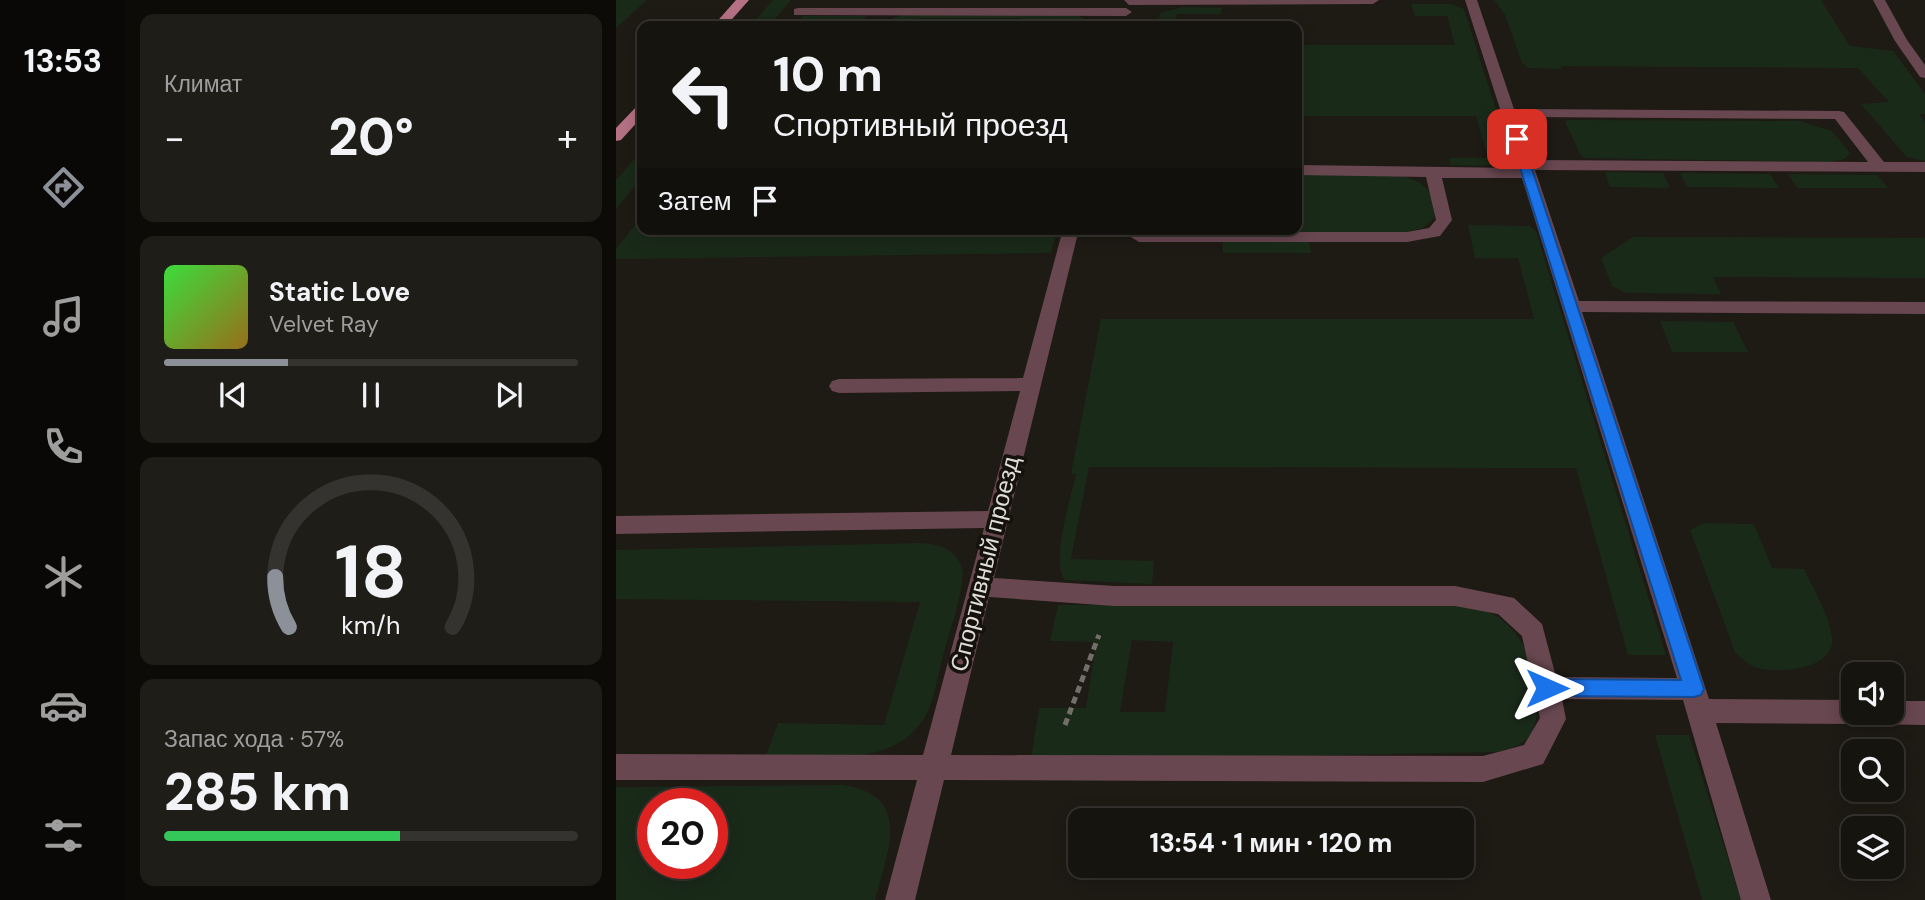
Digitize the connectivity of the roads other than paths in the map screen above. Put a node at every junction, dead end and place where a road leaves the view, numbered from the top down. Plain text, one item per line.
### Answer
1 (743, 0) edge
2 (1373, 0) edge
3 (1471, 0) edge
4 (1876, 1) edge
5 (1128, 4) edge
6 (798, 12) dead end
7 (724, 21) edge
8 (1123, 21) edge
9 (1901, 41) junction
10 (1925, 45) edge
11 (1925, 74) edge
12 (1508, 113) junction
13 (637, 114) edge
14 (616, 137) edge
15 (1880, 167) junction
16 (1925, 167) edge
17 (1527, 169) junction
18 (1302, 170) edge
19 (1433, 173) junction
20 (1069, 235) edge
21 (1139, 237) dead end
22 (1572, 306) junction
23 (1925, 308) edge
24 (1031, 384) junction
25 (839, 386) dead end
26 (996, 519) junction
27 (616, 525) edge
28 (979, 587) junction
29 (1547, 688) junction
30 (1698, 700) junction
31 (1841, 711) edge
32 (1904, 713) edge
33 (1925, 713) edge
34 (616, 767) edge
35 (933, 768) junction
36 (900, 900) edge
37 (1756, 900) edge

1 - 7 main road
2 - 5 street
3 - 12 street
4 - 9 street
5 - 6 street
5 - 8 street
9 - 10 street
9 - 11 street
12 - 15 street
12 - 17 street
13 - 14 main road
15 - 16 street
15 - 17 street
17 - 19 street
17 - 22 street
18 - 19 street
19 - 21 street
20 - 24 street, Спортивный проезд
22 - 23 street
22 - 30 street
24 - 25 street
24 - 26 street, Спортивный проезд
26 - 27 street
26 - 28 street, Спортивный проезд
28 - 29 street
28 - 35 street, Спортивный проезд
29 - 30 street
29 - 35 street
30 - 31 street
30 - 37 street
32 - 33 street
34 - 35 street
35 - 36 street, Спортивный проезд

